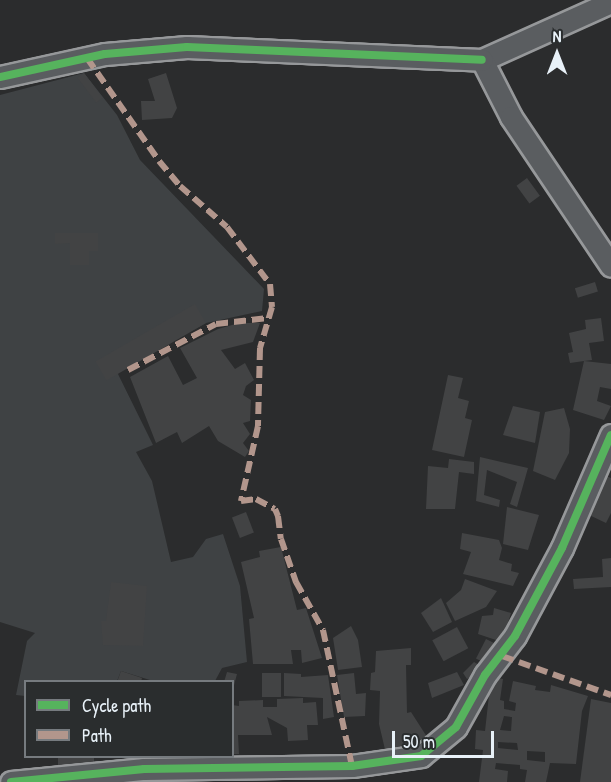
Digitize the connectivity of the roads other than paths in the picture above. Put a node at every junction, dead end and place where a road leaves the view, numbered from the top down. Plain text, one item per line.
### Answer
1 (611, 2) edge
2 (482, 60) junction
3 (0, 77) edge
4 (611, 266) edge
5 (611, 435) edge
6 (10, 782) edge

1 - 2 street
2 - 3 street
2 - 4 street
5 - 6 street

